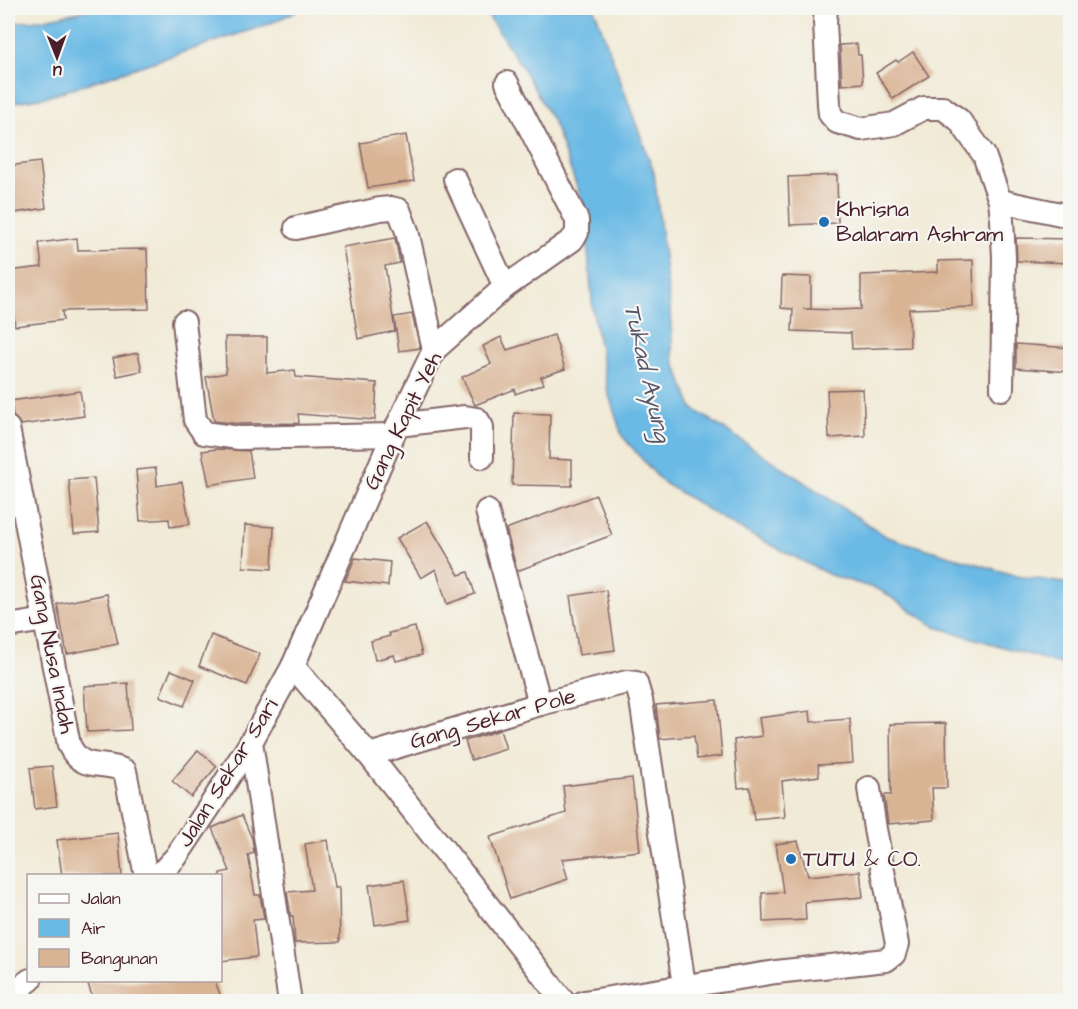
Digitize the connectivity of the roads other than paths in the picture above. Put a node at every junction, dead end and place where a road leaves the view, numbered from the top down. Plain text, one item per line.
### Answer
1 (826, 8) edge
2 (507, 83) dead end
3 (454, 179) dead end
4 (1000, 201) junction
5 (1071, 216) edge
6 (296, 228) dead end
7 (505, 287) junction
8 (184, 322) dead end
9 (434, 350) junction
10 (1002, 389) dead end
11 (8, 428) edge
12 (395, 430) junction
13 (482, 457) dead end
14 (487, 511) dead end
15 (45, 620) junction
16 (8, 626) edge
17 (293, 666) junction
18 (540, 704) junction
19 (251, 742) junction
20 (369, 754) junction
21 (869, 788) dead end
22 (146, 874) edge
23 (160, 874) edge
24 (29, 982) edge
25 (684, 986) junction
26 (8, 996) edge
27 (290, 1002) edge
28 (564, 1002) edge
29 (584, 1002) edge

1 - 4 street
2 - 7 street, Gang Kapit Yeh
3 - 7 street
4 - 5 street
4 - 10 street
6 - 9 street
7 - 9 street, Gang Kapit Yeh
8 - 12 street
9 - 12 street, Gang Kapit Yeh
11 - 15 street, Gang Nusa Indah
12 - 13 street
12 - 17 street, Gang Kapit Yeh
14 - 18 street
15 - 16 street
15 - 22 street, Gang Nusa Indah
17 - 19 street, Jalan Sekar Sari
17 - 20 street
18 - 20 street, Gang Sekar Pole
18 - 25 street, Gang Sekar Pole
19 - 23 street, Jalan Sekar Sari
19 - 27 street
20 - 28 street
21 - 25 street
24 - 26 street
25 - 29 street

